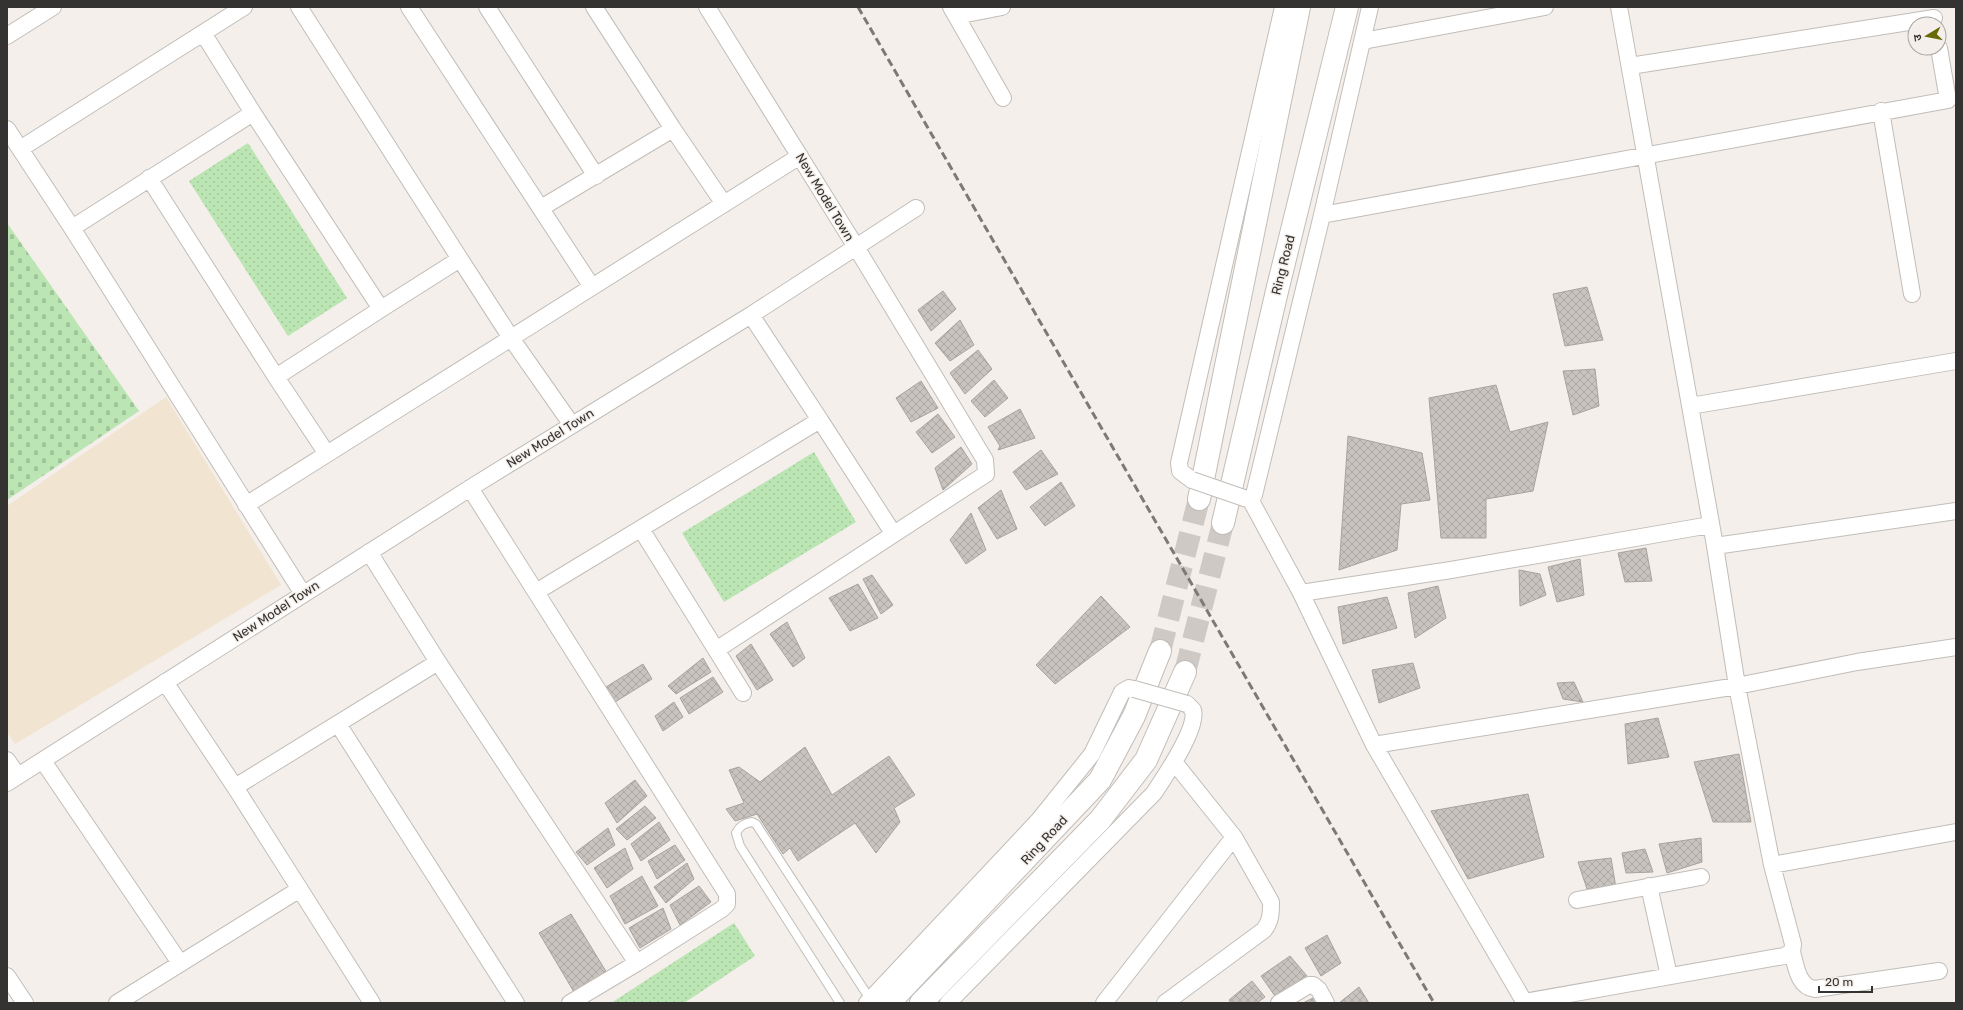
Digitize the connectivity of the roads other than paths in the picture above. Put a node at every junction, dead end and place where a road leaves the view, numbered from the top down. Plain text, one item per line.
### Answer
1 (53, 7) edge
2 (244, 7) edge
3 (299, 7) edge
4 (487, 7) edge
5 (594, 7) edge
6 (707, 7) edge
7 (1002, 7) edge
8 (1283, 7) edge
9 (1299, 7) edge
10 (1347, 7) edge
11 (1370, 7) edge
12 (1544, 7) edge
13 (1619, 7) edge
14 (412, 8) edge
15 (953, 11) edge
16 (1907, 20) edge
17 (203, 33) junction
18 (7, 36) edge
19 (1363, 41) junction
20 (1941, 56) edge
21 (1630, 66) junction
22 (1003, 98) dead end
23 (1952, 99) edge
24 (1881, 111) junction
25 (253, 113) junction
26 (7, 128) edge
27 (673, 129) junction
28 (20, 149) junction
29 (800, 156) junction
30 (1646, 156) junction
31 (596, 176) junction
32 (149, 178) junction
33 (724, 204) junction
34 (541, 208) junction
35 (916, 208) dead end
36 (1322, 215) junction
37 (72, 228) junction
38 (856, 248) junction
39 (460, 259) junction
40 (592, 287) junction
41 (1912, 294) dead end
42 (381, 309) junction
43 (751, 315) junction
44 (511, 338) junction
45 (1956, 361) edge
46 (276, 376) junction
47 (1690, 406) junction
48 (820, 420) junction
49 (572, 425) junction
50 (327, 454) junction
51 (470, 488) junction
52 (1196, 489) junction
53 (1247, 498) junction
54 (246, 505) junction
55 (1956, 511) edge
56 (1223, 524) tunnel mouth
57 (1710, 525) junction
58 (641, 529) junction
59 (893, 533) junction
60 (1715, 546) junction
61 (369, 552) junction
62 (536, 592) junction
63 (1301, 593) junction
64 (303, 594) junction
65 (1956, 647) edge
66 (716, 650) junction
67 (1160, 651) tunnel mouth
68 (438, 662) junction
69 (1185, 672) tunnel mouth
70 (164, 682) junction
71 (1737, 686) junction
72 (743, 693) dead end
73 (338, 724) junction
74 (1374, 745) junction
75 (7, 760) edge
76 (43, 761) junction
77 (1174, 762) junction
78 (12, 780) edge
79 (235, 788) junction
80 (1956, 832) edge
81 (1234, 837) junction
82 (1772, 866) junction
83 (1701, 877) dead end
84 (1649, 886) junction
85 (300, 889) junction
86 (1577, 900) dead end
87 (1792, 952) junction
88 (180, 963) junction
89 (637, 963) junction
90 (1939, 971) dead end
91 (7, 976) edge
92 (1669, 976) junction
93 (875, 1002) edge
94 (1525, 1002) edge
95 (25, 1003) edge
96 (117, 1003) edge
97 (372, 1003) edge
98 (516, 1003) edge
99 (570, 1003) edge
100 (840, 1003) edge
101 (921, 1003) edge
102 (948, 1003) edge
103 (1104, 1003) edge
104 (1165, 1003) edge
105 (1279, 1003) edge
106 (1326, 1003) edge

1 - 18 street
2 - 17 street
3 - 39 street
4 - 31 street
5 - 27 street
6 - 29 street, New Model Town
7 - 15 street
8 - 52 street
9 - 52 street
10 - 56 street, Ring Road
11 - 19 street
12 - 19 street
13 - 21 street
14 - 34 street
15 - 22 street
16 - 21 street
17 - 25 street
17 - 28 street
19 - 36 street
20 - 23 street
21 - 30 street
23 - 24 street
24 - 30 street
24 - 41 street
25 - 32 street
25 - 42 street
26 - 28 street
27 - 31 street
27 - 33 street
28 - 37 street
29 - 33 street
29 - 38 street, New Model Town
30 - 36 street
30 - 47 street
31 - 34 street
32 - 37 street
32 - 46 street
33 - 40 street
34 - 40 street
35 - 38 street
36 - 53 street
37 - 54 street
38 - 43 street, New Model Town
38 - 59 street
39 - 42 street
39 - 44 street
40 - 44 street
42 - 46 street
43 - 48 street
43 - 49 street, New Model Town
44 - 49 street
44 - 50 street
45 - 47 street
46 - 50 street
47 - 57 street
48 - 58 street
48 - 59 street
49 - 51 street, New Model Town
50 - 54 street
51 - 61 street, New Model Town
51 - 62 street
52 - 53 street, bridge
53 - 63 street
54 - 64 street
55 - 60 street
57 - 60 street
57 - 63 street
58 - 62 street
58 - 66 street
59 - 66 street
60 - 71 street
61 - 64 street, New Model Town
61 - 68 street
62 - 89 street
63 - 74 street
64 - 70 street, New Model Town
65 - 71 street
66 - 72 street
67 - 93 street, Ring Road
68 - 73 street
68 - 89 street
69 - 101 street, Ring Road
70 - 76 street, New Model Town
70 - 79 street
71 - 74 street
71 - 82 street
73 - 79 street
73 - 98 street
74 - 94 street
75 - 78 street
76 - 78 street, New Model Town
76 - 88 street
77 - 81 street
77 - 93 street, bridge
77 - 102 street
79 - 85 street
80 - 82 street
81 - 103 street
81 - 104 street
82 - 87 street
83 - 84 street
84 - 86 street
84 - 92 street
85 - 88 street
85 - 97 street
87 - 90 street
87 - 92 street
88 - 96 street
89 - 99 street
91 - 95 street
92 - 94 street
93 - 100 lane
105 - 106 street

